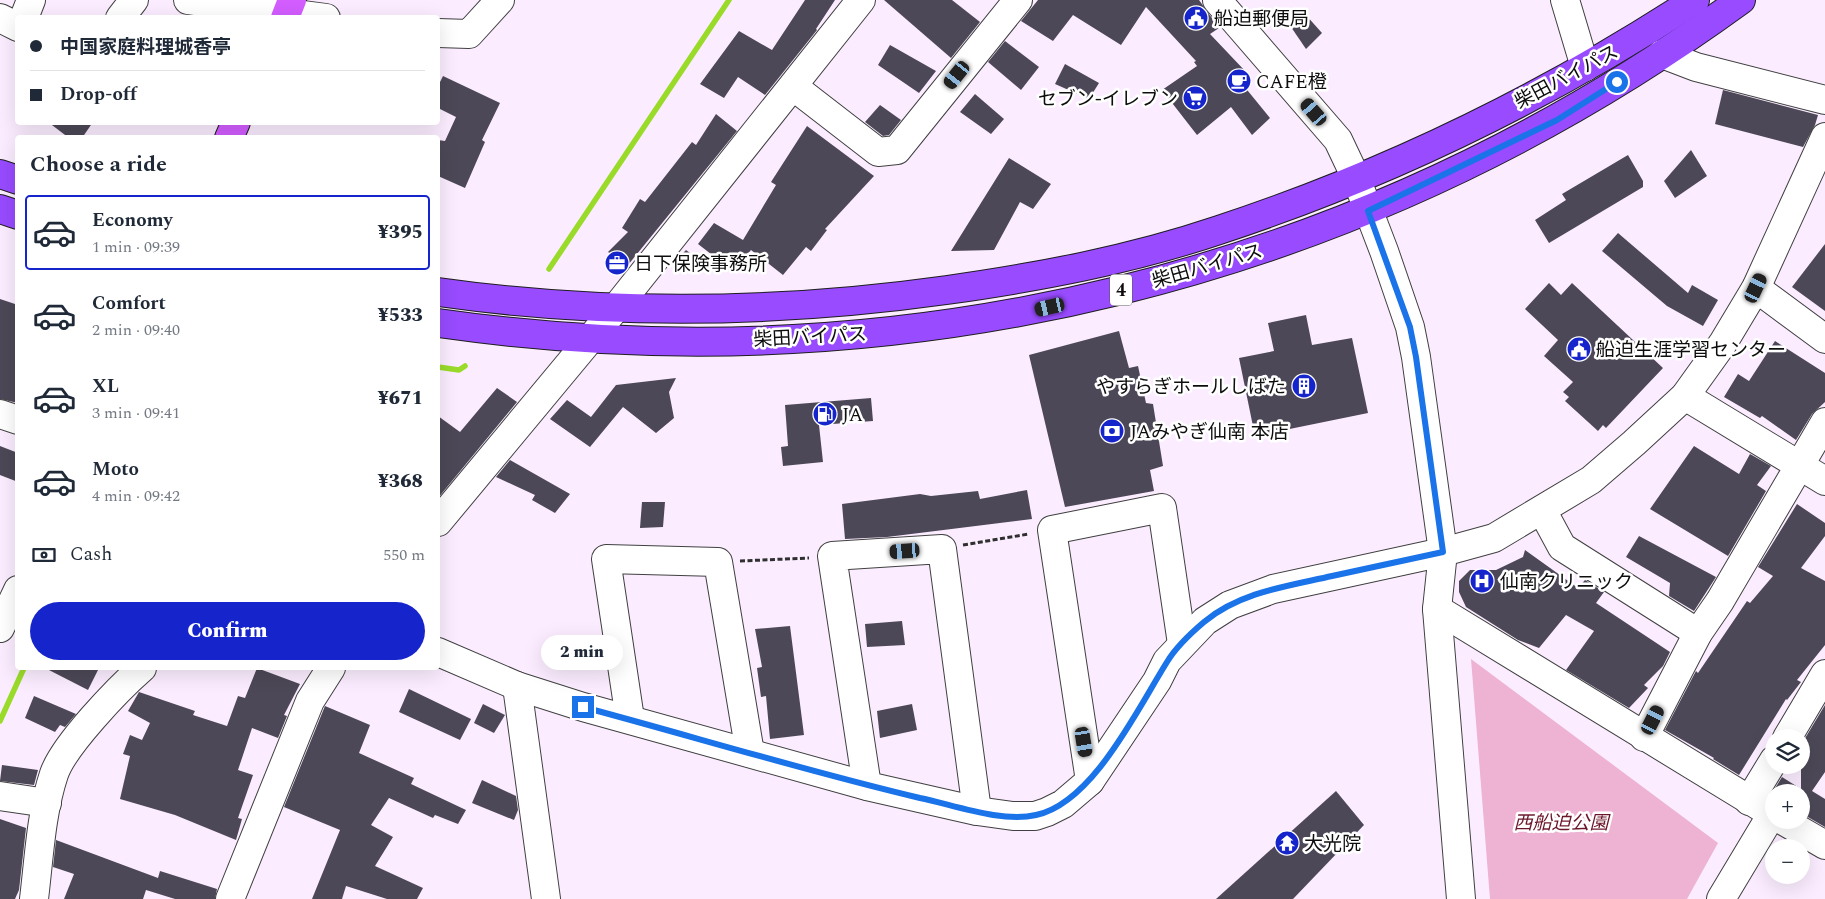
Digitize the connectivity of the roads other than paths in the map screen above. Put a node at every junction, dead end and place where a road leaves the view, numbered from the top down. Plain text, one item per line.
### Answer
1 (31, 0) edge
2 (134, 0) edge
3 (188, 0) edge
4 (500, 0) edge
5 (861, 0) edge
6 (1018, 0) edge
7 (1217, 0) edge
8 (1565, 0) edge
9 (1695, 0) edge
10 (1740, 0) edge
11 (288, 10) edge
12 (25, 15) edge
13 (122, 15) edge
14 (312, 15) edge
15 (0, 18) edge
16 (15, 26) edge
17 (440, 33) edge
18 (1662, 54) junction
19 (1585, 67) junction
20 (794, 87) junction
21 (1825, 100) edge
22 (1825, 137) edge
23 (0, 174) edge
24 (1356, 178) junction
25 (15, 179) edge
26 (0, 209) edge
27 (1368, 211) junction
28 (15, 214) edge
29 (1756, 288) junction
30 (440, 292) edge
31 (614, 309) junction
32 (440, 323) edge
33 (1825, 338) edge
34 (589, 339) junction
35 (1685, 396) junction
36 (0, 414) edge
37 (15, 419) edge
38 (1825, 422) edge
39 (1798, 464) junction
40 (1825, 480) edge
41 (1542, 510) junction
42 (440, 520) edge
43 (1443, 552) junction
44 (15, 596) edge
45 (1437, 609) junction
46 (0, 628) edge
47 (1698, 633) junction
48 (1182, 644) junction
49 (440, 653) edge
50 (140, 670) edge
51 (330, 670) edge
52 (1825, 674) edge
53 (517, 686) junction
54 (630, 720) junction
55 (1792, 729) edge
56 (1644, 737) junction
57 (750, 753) junction
58 (1090, 781) junction
59 (867, 786) junction
60 (0, 796) edge
61 (46, 803) junction
62 (1765, 810) edge
63 (977, 811) junction
64 (1765, 819) edge
65 (1798, 829) edge
66 (1825, 845) edge
67 (34, 899) edge
68 (230, 899) edge
69 (546, 899) edge
70 (1461, 899) edge
71 (1721, 899) edge

1 - 12 street
2 - 13 street
3 - 11 street
4 - 17 street
5 - 20 street
6 - 20 street
7 - 24 street
8 - 19 street
9 - 19 highway, 柴田バイパス / 4
10 - 18 highway, 柴田バイパス / 4
11 - 14 street
15 - 16 street
18 - 21 street
18 - 27 highway, 柴田バイパス / 4
19 - 24 highway, 柴田バイパス / 4
20 - 31 street
22 - 29 street
23 - 25 highway
24 - 27 street
24 - 31 highway, 柴田バイパス / 4
26 - 28 highway
27 - 34 highway, 柴田バイパス / 4
27 - 43 street
29 - 33 street
29 - 35 street
30 - 31 highway, 柴田バイパス / 4
31 - 34 street
32 - 34 highway, 柴田バイパス / 4
34 - 42 street
35 - 39 street
35 - 41 street
36 - 37 street
38 - 39 street
39 - 40 street
39 - 47 street
41 - 43 street
41 - 47 street
43 - 45 street
43 - 48 street
44 - 46 street
45 - 56 street
45 - 70 street
47 - 56 street
48 - 58 street
48 - 58 street
49 - 53 street
50 - 61 street
51 - 68 street
52 - 55 street
53 - 54 street
53 - 69 street
54 - 57 street
54 - 57 street
56 - 62 street
57 - 59 street
58 - 63 street
59 - 63 street
59 - 63 street
60 - 61 street
61 - 67 street
64 - 71 street
65 - 66 street

